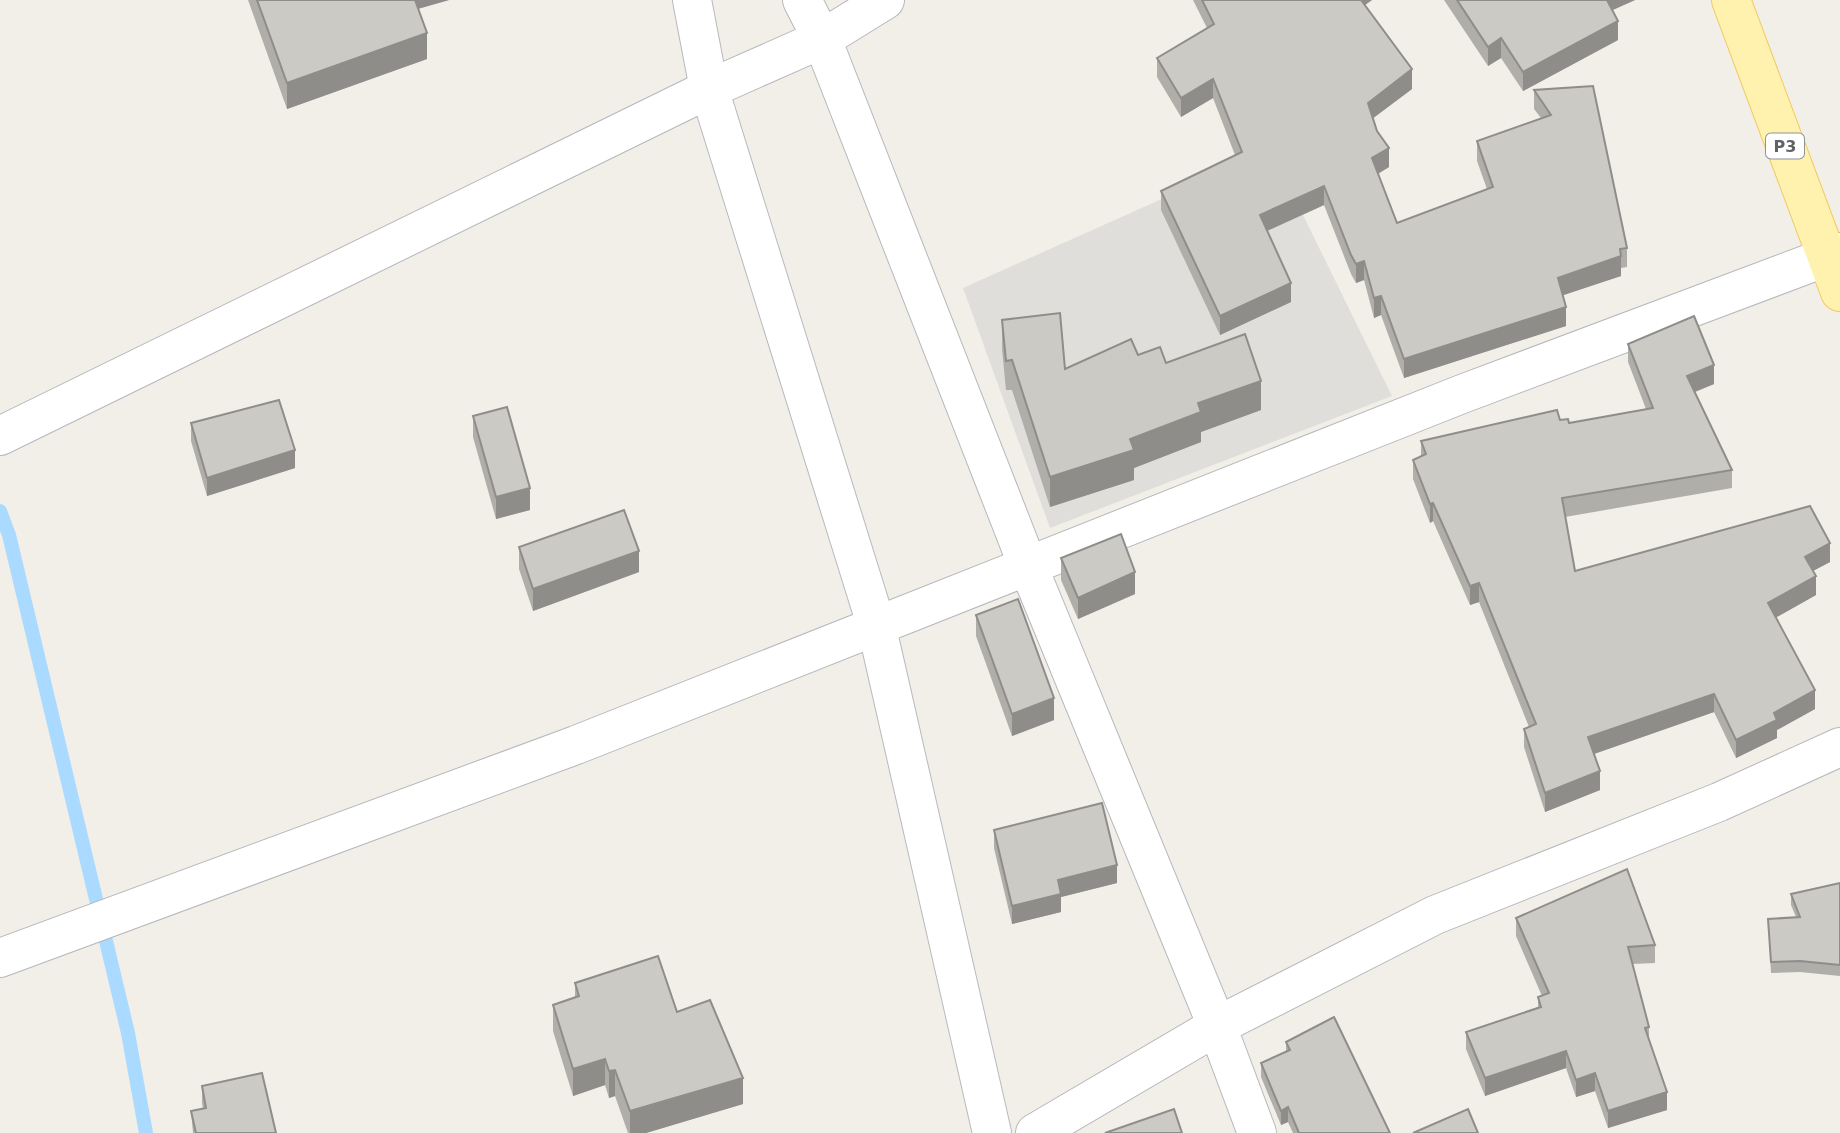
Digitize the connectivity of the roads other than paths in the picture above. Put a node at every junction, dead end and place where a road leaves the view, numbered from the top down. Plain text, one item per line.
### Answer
1 (692, 0) edge
2 (802, 0) edge
3 (885, 0) edge
4 (1731, 0) edge
5 (822, 39) junction
6 (709, 89) junction
7 (1836, 268) edge
8 (0, 436) edge
9 (1028, 565) junction
10 (876, 624) junction
11 (1840, 747) edge
12 (0, 958) edge
13 (1217, 1026) junction
14 (992, 1133) edge
15 (1035, 1133) edge
16 (1257, 1133) edge

1 - 6 street
2 - 5 street
3 - 5 street
4 - 7 main road, P3
5 - 6 street
5 - 9 street
6 - 8 street
6 - 10 street
7 - 9 street
9 - 10 street
9 - 13 street
10 - 12 street
10 - 14 street
11 - 13 street
13 - 15 street
13 - 16 street

